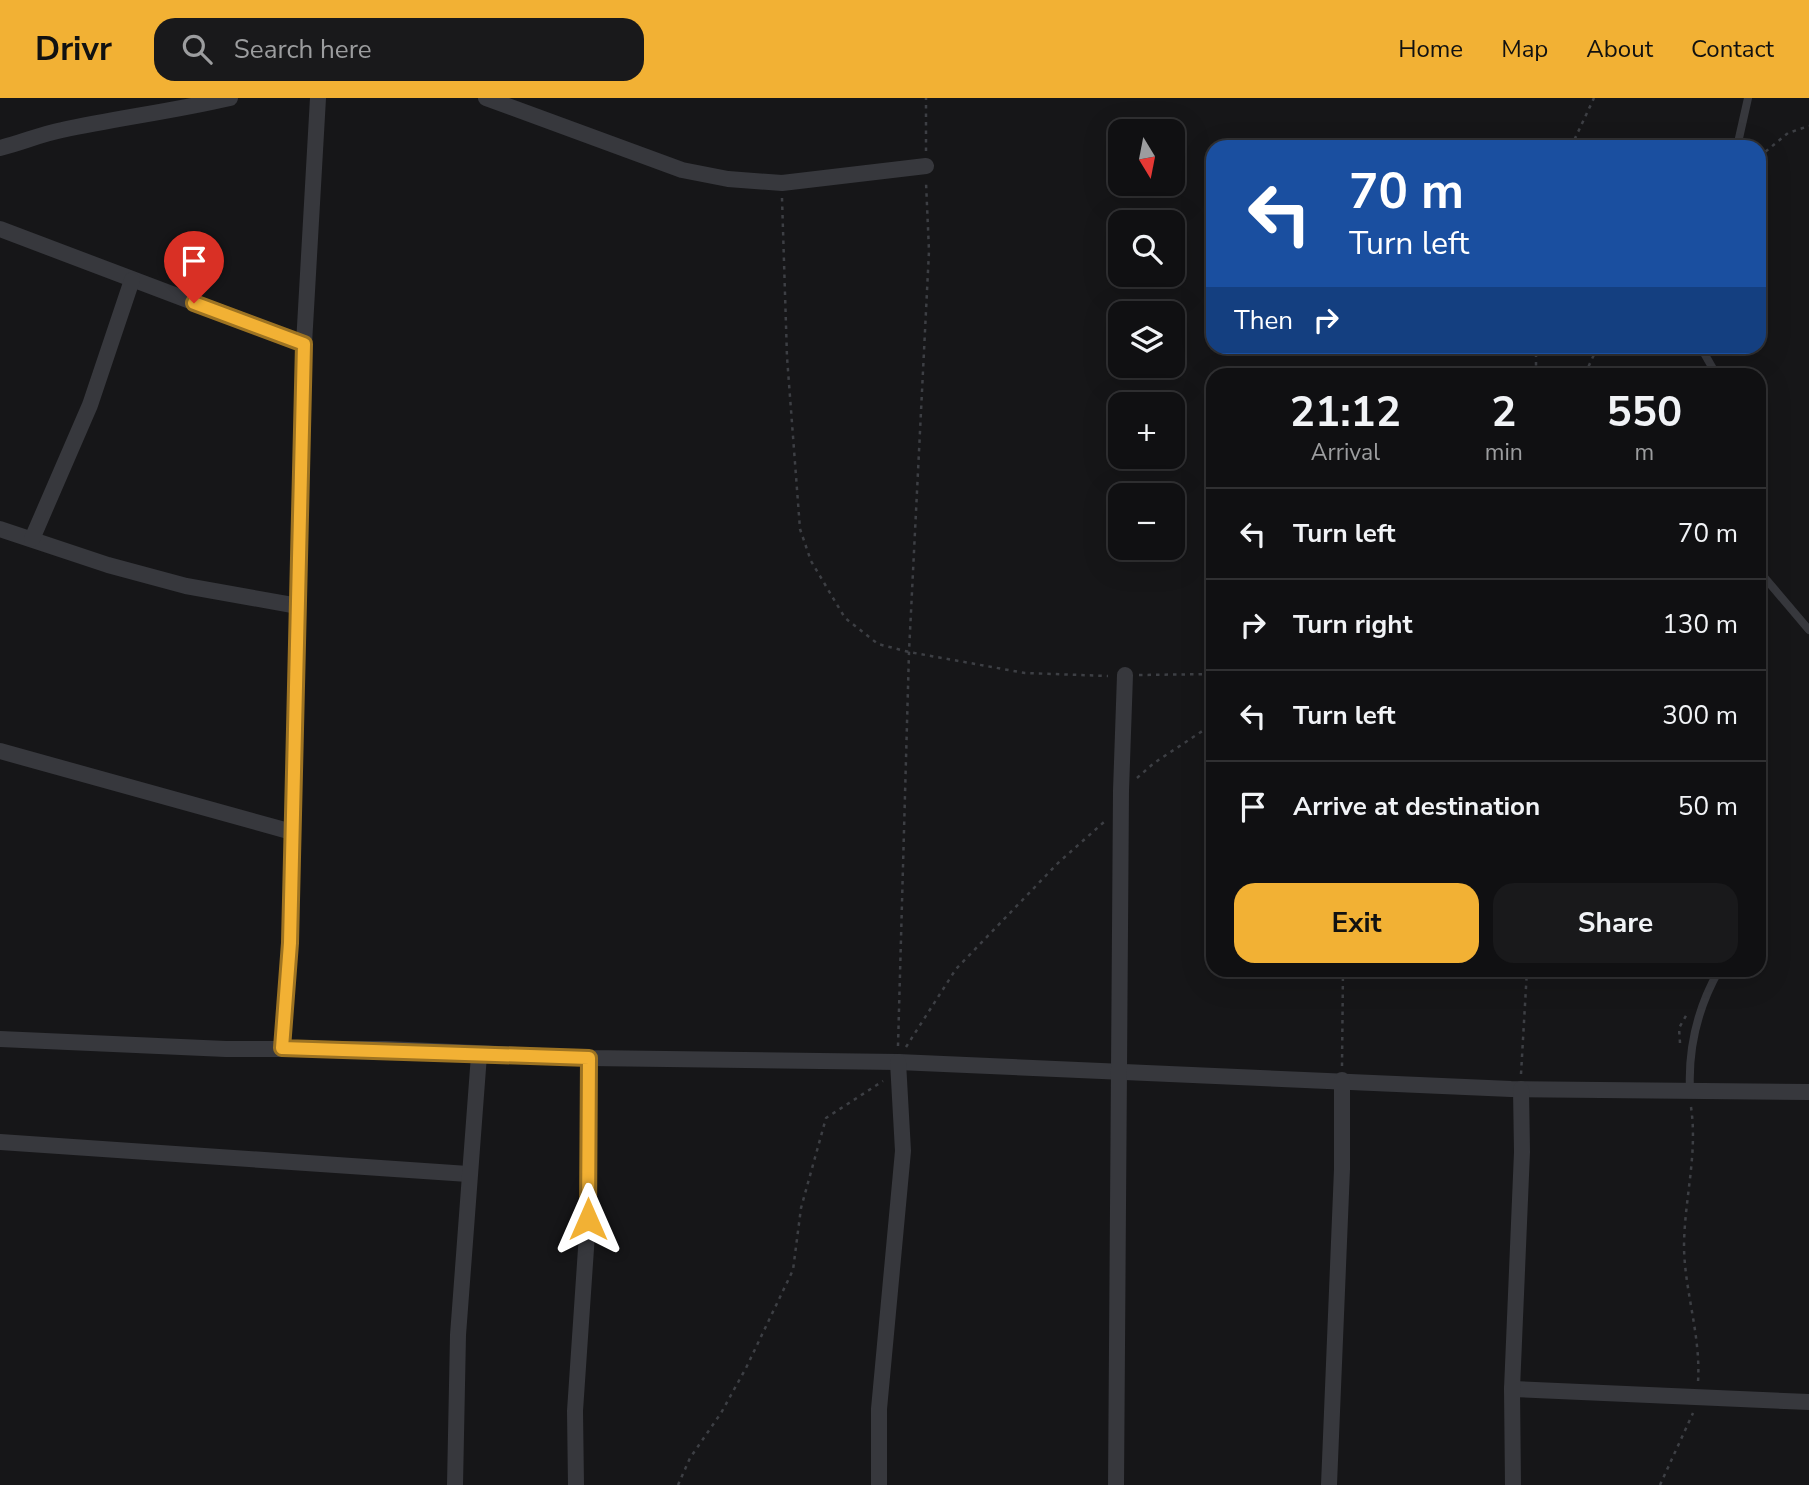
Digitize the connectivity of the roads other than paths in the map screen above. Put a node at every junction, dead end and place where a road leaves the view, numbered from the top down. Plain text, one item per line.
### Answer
1 (230, 98) edge
2 (318, 98) edge
3 (486, 98) edge
4 (1748, 98) edge
5 (1739, 140) edge
6 (0, 148) edge
7 (926, 166) road end
8 (0, 229) edge
9 (132, 280) junction
10 (304, 344) junction
11 (0, 529) edge
12 (32, 540) junction
13 (1766, 579) edge
14 (298, 606) junction
15 (1809, 630) edge
16 (1125, 675) road end
17 (0, 751) edge
18 (292, 832) junction
19 (1714, 977) edge
20 (0, 1039) edge
21 (282, 1048) junction
22 (479, 1055) junction
23 (589, 1058) junction
24 (898, 1062) junction
25 (1118, 1070) junction
26 (1342, 1080) junction
27 (1521, 1089) junction
28 (1690, 1090) junction
29 (1809, 1093) edge
30 (0, 1143) edge
31 (468, 1174) junction
32 (1512, 1389) junction
33 (1809, 1402) edge
34 (455, 1485) edge
35 (576, 1485) edge
36 (879, 1485) edge
37 (1116, 1485) edge
38 (1329, 1485) edge
39 (1513, 1485) edge

1 - 6 street
2 - 10 street
3 - 7 street
4 - 5 lane
8 - 9 street
9 - 10 street
9 - 12 street
10 - 14 street
11 - 12 street
12 - 14 street
13 - 15 lane
14 - 18 street
16 - 25 street
17 - 18 street
18 - 21 street
19 - 28 lane
20 - 21 street
21 - 22 street
22 - 23 street
22 - 31 street
23 - 24 street
23 - 35 street
24 - 25 street
24 - 36 street
25 - 26 street
25 - 37 street
26 - 27 street
26 - 38 street
27 - 28 street
27 - 32 street
28 - 29 street
30 - 31 street
31 - 34 street
32 - 33 street
32 - 39 street

